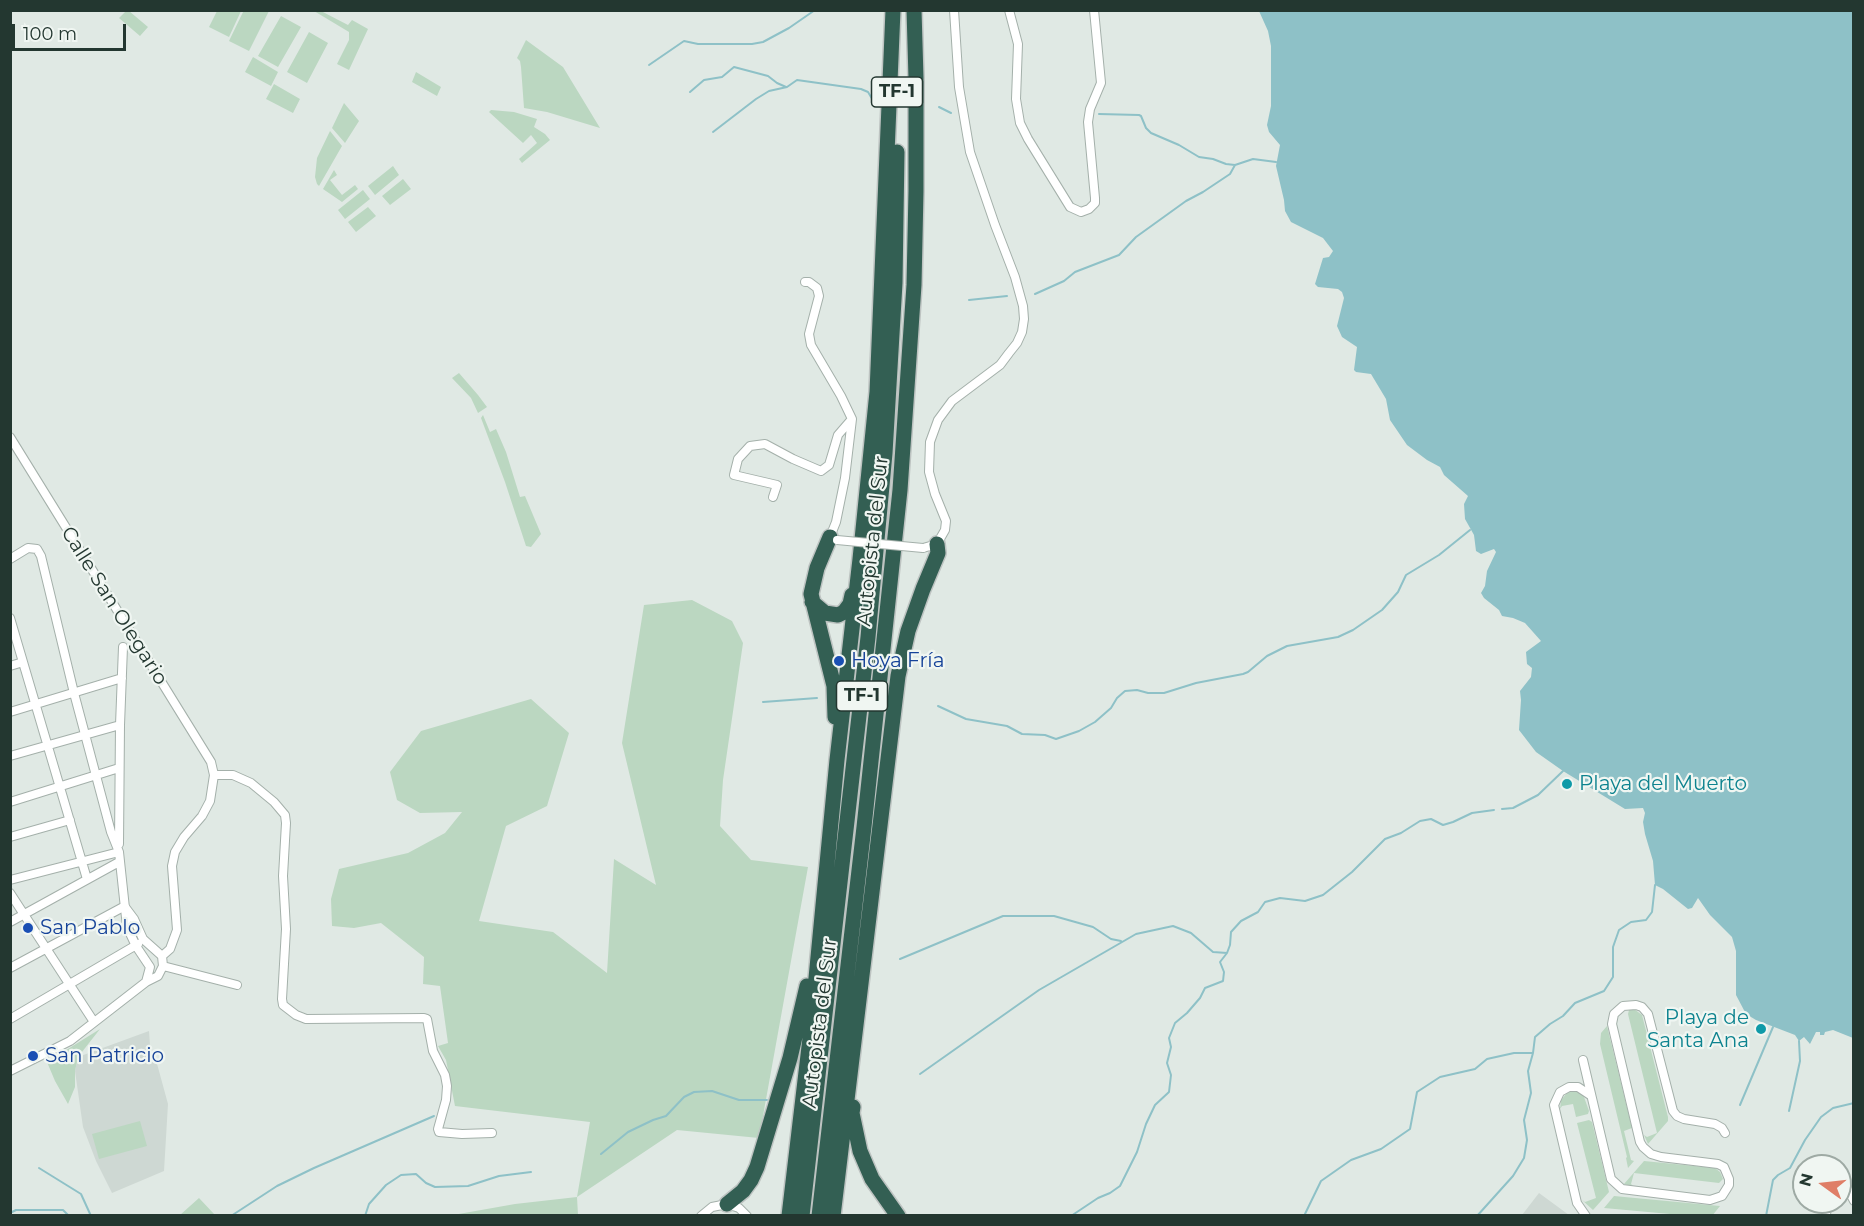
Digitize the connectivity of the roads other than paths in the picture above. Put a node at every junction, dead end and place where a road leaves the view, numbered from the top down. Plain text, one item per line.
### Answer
1 (894, 10) edge
2 (914, 10) edge
3 (954, 10) edge
4 (1009, 10) edge
5 (1094, 10) edge
6 (805, 282) dead end
7 (852, 419) junction
8 (10, 437) edge
9 (773, 497) dead end
10 (834, 539) junction
11 (930, 546) junction
12 (10, 559) edge
13 (860, 559) junction
14 (812, 602) junction
15 (10, 618) edge
16 (123, 647) dead end
17 (23, 663) junction
18 (10, 666) edge
19 (122, 678) junction
20 (74, 693) junction
21 (34, 705) junction
22 (10, 712) edge
23 (120, 724) junction
24 (85, 735) junction
25 (47, 745) junction
26 (10, 756) edge
27 (837, 760) junction
28 (119, 768) junction
29 (214, 775) junction
30 (96, 776) junction
31 (59, 787) junction
32 (10, 802) edge
33 (118, 815) junction
34 (107, 817) junction
35 (70, 820) junction
36 (864, 826) junction
37 (10, 837) edge
38 (119, 852) junction
39 (119, 862) junction
40 (82, 863) junction
41 (87, 879) junction
42 (10, 880) edge
43 (10, 893) edge
44 (125, 906) junction
45 (24, 914) junction
46 (10, 922) edge
47 (821, 928) junction
48 (143, 939) junction
49 (865, 942) junction
50 (136, 946) junction
51 (47, 948) junction
52 (162, 956) junction
53 (150, 967) junction
54 (10, 968) edge
55 (162, 968) junction
56 (146, 982) junction
57 (70, 983) junction
58 (237, 985) dead end
59 (10, 1019) edge
60 (94, 1022) junction
61 (856, 1029) junction
62 (1583, 1060) dead end
63 (10, 1071) edge
64 (1590, 1095) junction
65 (492, 1133) dead end
66 (1725, 1133) dead end
67 (727, 1204) junction
68 (701, 1215) edge
69 (747, 1215) edge
70 (789, 1215) edge
71 (802, 1215) edge
72 (819, 1215) edge
73 (834, 1215) edge
74 (898, 1215) edge
75 (1586, 1215) edge

1 - 13 highway
1 - 71 highway, Autopista del Sur / TF-1
2 - 36 highway, Autopista del Sur / TF-1
3 - 11 street
4 - 5 street
6 - 7 street
7 - 9 street
7 - 10 street
8 - 29 street, Calle San Olegario
10 - 11 street, bridge
10 - 14 highway
11 - 49 highway
12 - 20 street
13 - 14 highway
13 - 27 highway
14 - 27 highway
15 - 17 street
16 - 19 street, Calle San Olegario
17 - 18 street
17 - 21 street
19 - 20 street
19 - 23 street, Calle San Olegario
20 - 21 street
20 - 24 street
21 - 22 street
21 - 25 street
23 - 24 street
23 - 28 street, Calle San Olegario
24 - 25 street
24 - 30 street
25 - 26 street
25 - 31 street
27 - 47 highway
28 - 30 street
28 - 33 street, Calle San Olegario
29 - 52 street
29 - 65 street
30 - 31 street
30 - 34 street
31 - 32 street
31 - 35 street
33 - 34 street
33 - 38 street, Calle San Olegario
34 - 38 street
35 - 37 street
35 - 40 street
36 - 49 highway
36 - 72 highway, Autopista del Sur / TF-1
38 - 39 street, Calle San Olegario
38 - 40 street
39 - 41 street
39 - 44 street, Calle San Olegario
40 - 41 street
40 - 42 street
41 - 45 street
43 - 45 street
44 - 48 street
44 - 50 street, Calle San Olegario
44 - 51 street
45 - 46 street
45 - 51 street
47 - 67 highway
47 - 70 highway
48 - 50 street
48 - 52 street
49 - 61 highway
50 - 53 street, Calle San Olegario
50 - 57 street
51 - 54 street
51 - 57 street
52 - 55 street
53 - 55 street
53 - 56 street
55 - 56 street
55 - 58 street
56 - 60 street
57 - 59 street
57 - 60 street
60 - 63 street
61 - 73 highway
61 - 74 highway
62 - 64 street
64 - 66 street
64 - 75 street
67 - 68 street
67 - 69 street

